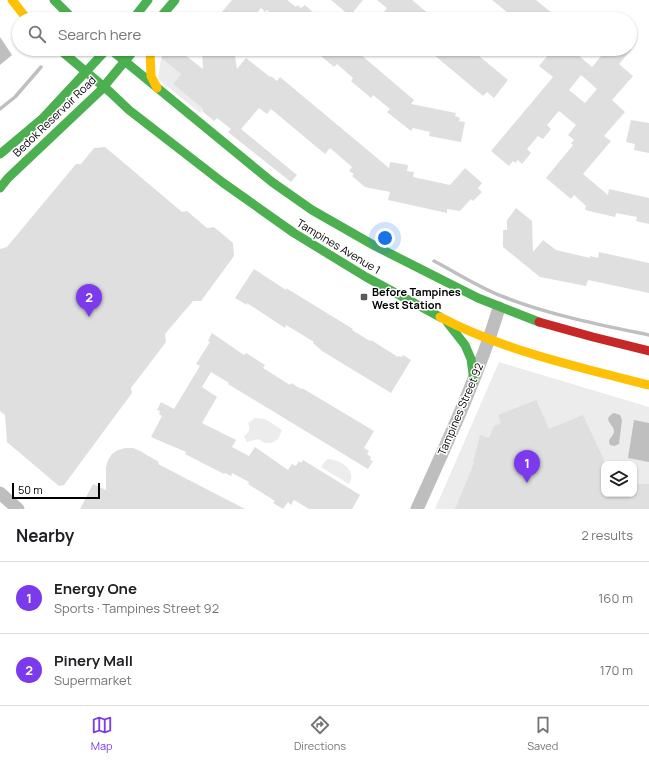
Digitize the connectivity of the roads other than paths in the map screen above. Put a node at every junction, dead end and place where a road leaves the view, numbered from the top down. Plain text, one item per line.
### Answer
1 (12, 0) edge
2 (54, 0) edge
3 (148, 0) edge
4 (175, 0) edge
5 (21, 12) edge
6 (66, 12) edge
7 (139, 12) edge
8 (166, 12) edge
9 (67, 56) edge
10 (102, 56) edge
11 (118, 56) edge
12 (129, 56) edge
13 (150, 56) edge
14 (125, 61) junction
15 (86, 72) junction
16 (103, 86) junction
17 (157, 88) junction
18 (100, 105) dead end
19 (112, 106) dead end
20 (129, 110) junction
21 (78, 112) junction
22 (0, 154) edge
23 (0, 188) edge
24 (499, 308) junction
25 (444, 319) junction
26 (489, 339) junction
27 (649, 351) edge
28 (474, 382) junction
29 (649, 385) edge
30 (0, 493) edge
31 (18, 509) edge
32 (417, 509) edge

1 - 5 main road
2 - 6 main road
3 - 7 main road
4 - 8 main road
9 - 15 main road, Tampines Avenue 1
10 - 15 main road, Bedok Reservoir Road
11 - 14 main road, Tampines Avenue 1
12 - 14 main road, Bedok Reservoir Road
13 - 17 main road
14 - 16 main road, Bedok Reservoir Road
14 - 17 main road, Tampines Avenue 1
15 - 16 main road, Tampines Avenue 1
15 - 22 main road, Bedok Reservoir Road
16 - 20 main road, Tampines Avenue 1
16 - 21 main road, Bedok Reservoir Road
17 - 24 main road, Tampines Avenue 1
18 - 21 main road
19 - 20 main road
20 - 25 main road, Tampines Avenue 1
21 - 23 main road, Bedok Reservoir Road
24 - 26 street, Tampines Street 92
24 - 27 main road, Tampines Avenue 1
25 - 26 main road, Tampines Avenue 1
25 - 28 main road
26 - 28 street, Tampines Street 92
26 - 29 main road, Tampines Avenue 1
28 - 32 street, Tampines Street 92
30 - 31 street

